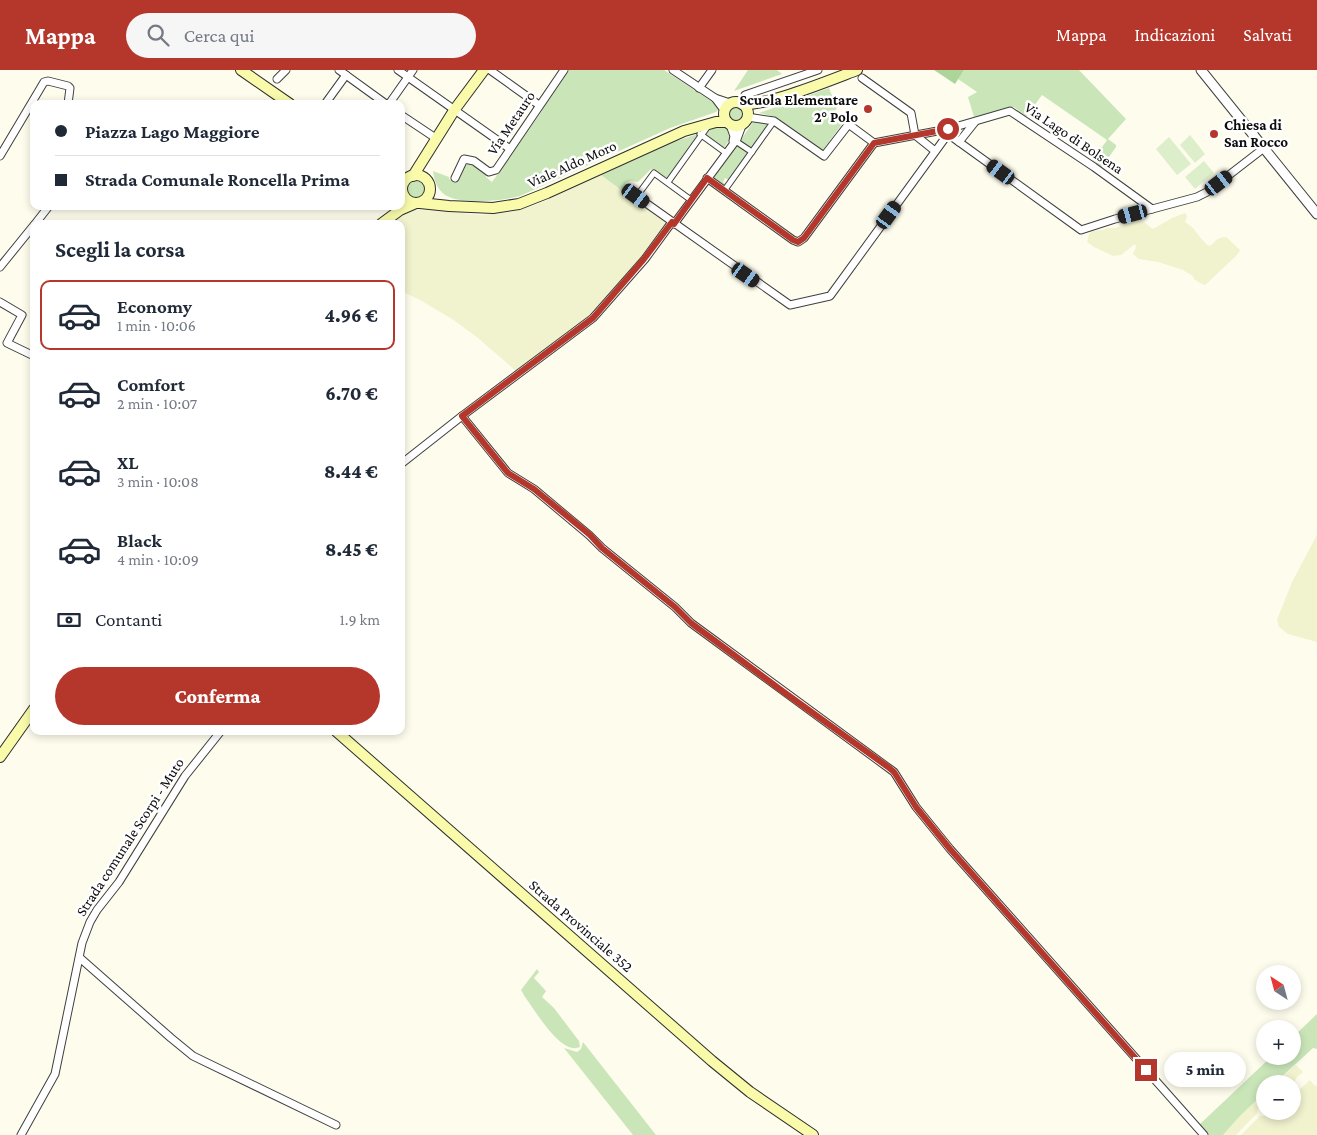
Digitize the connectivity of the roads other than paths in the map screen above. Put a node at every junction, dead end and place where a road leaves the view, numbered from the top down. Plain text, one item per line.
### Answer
1 (241, 70) edge
2 (286, 70) edge
3 (339, 70) edge
4 (398, 70) edge
5 (413, 70) edge
6 (484, 70) edge
7 (490, 70) edge
8 (564, 70) edge
9 (673, 70) edge
10 (712, 70) edge
11 (818, 70) edge
12 (1201, 70) edge
13 (860, 74) edge
14 (346, 75) junction
15 (408, 77) junction
16 (278, 79) dead end
17 (699, 88) junction
18 (786, 95) junction
19 (744, 99) junction
20 (33, 100) edge
21 (68, 100) edge
22 (284, 100) edge
23 (328, 100) edge
24 (381, 100) edge
25 (390, 100) edge
26 (540, 105) junction
27 (30, 106) edge
28 (455, 109) junction
29 (727, 115) junction
30 (405, 118) edge
31 (746, 118) junction
32 (774, 120) junction
33 (709, 122) junction
34 (975, 122) junction
35 (689, 129) junction
36 (948, 132) junction
37 (701, 135) junction
38 (915, 135) junction
39 (437, 139) junction
40 (734, 141) junction
41 (960, 142) junction
42 (874, 143) junction
43 (1264, 148) junction
44 (510, 149) junction
45 (935, 151) junction
46 (752, 152) junction
47 (726, 153) junction
48 (0, 156) edge
49 (408, 176) edge
50 (455, 178) dead end
51 (707, 178) junction
52 (668, 182) junction
53 (430, 185) junction
54 (629, 191) dead end
55 (724, 191) junction
56 (405, 196) edge
57 (636, 196) junction
58 (692, 200) junction
59 (418, 203) junction
60 (405, 208) edge
61 (467, 208) junction
62 (1152, 209) junction
63 (45, 210) edge
64 (390, 210) edge
65 (400, 210) edge
66 (1317, 214) edge
67 (37, 220) edge
68 (380, 220) edge
69 (386, 220) edge
70 (673, 223) junction
71 (30, 229) edge
72 (0, 267) edge
73 (0, 302) edge
74 (30, 354) edge
75 (462, 416) junction
76 (405, 461) edge
77 (30, 715) edge
78 (219, 735) edge
79 (341, 735) edge
80 (0, 757) edge
81 (80, 958) junction
82 (336, 1125) dead end
83 (21, 1135) edge
84 (813, 1135) edge
85 (1204, 1135) edge

1 - 22 main road
2 - 16 street
3 - 14 street
4 - 15 street
5 - 15 street
6 - 28 main road
7 - 26 street
8 - 26 street, Via Metauro
9 - 17 street
10 - 17 street
11 - 19 street
12 - 43 street
13 - 18 main road, Viale Aldo Moro
13 - 38 street
14 - 23 street
14 - 24 street
15 - 25 street
15 - 28 street
17 - 29 street
18 - 19 main road, Viale Aldo Moro
18 - 31 main road, Viale Aldo Moro
19 - 29 main road, Viale Aldo Moro
19 - 31 main road
20 - 21 street
26 - 44 street, Via Metauro
27 - 48 street
28 - 39 main road
28 - 44 street
29 - 31 main road, Viale Aldo Moro
29 - 33 main road, Viale Aldo Moro
29 - 40 street
30 - 39 street
31 - 32 street
31 - 40 street
32 - 42 street
32 - 46 street
33 - 35 main road, Viale Aldo Moro
33 - 37 street
34 - 36 street
34 - 41 street
34 - 62 street, Via Lago di Bolsena
35 - 37 street
35 - 61 main road, Viale Aldo Moro
36 - 38 street
36 - 41 street
36 - 45 street
37 - 47 street
37 - 52 street
38 - 42 street
38 - 45 street
39 - 49 main road
39 - 53 main road
40 - 46 street
40 - 47 street
41 - 62 street
42 - 55 street
43 - 62 street
43 - 66 street
44 - 50 street, Via Metauro
45 - 70 street
46 - 55 street
47 - 51 street
49 - 53 main road, Viale Aldo Moro
51 - 55 street
51 - 58 street
52 - 57 street
52 - 58 street
53 - 59 main road
53 - 61 main road, Viale Aldo Moro
54 - 57 street
56 - 59 main road
57 - 70 street
58 - 70 street
59 - 60 main road
59 - 61 main road, Viale Aldo Moro
63 - 67 street
64 - 68 main road
65 - 69 main road
70 - 75 street
71 - 72 street
73 - 74 street
75 - 76 street
75 - 85 street
77 - 80 main road
78 - 81 street, Strada comunale Scorpi - Muto
79 - 84 main road, Strada Provinciale 352
81 - 82 street
81 - 83 street, Strada comunale Scorpi - Muto

